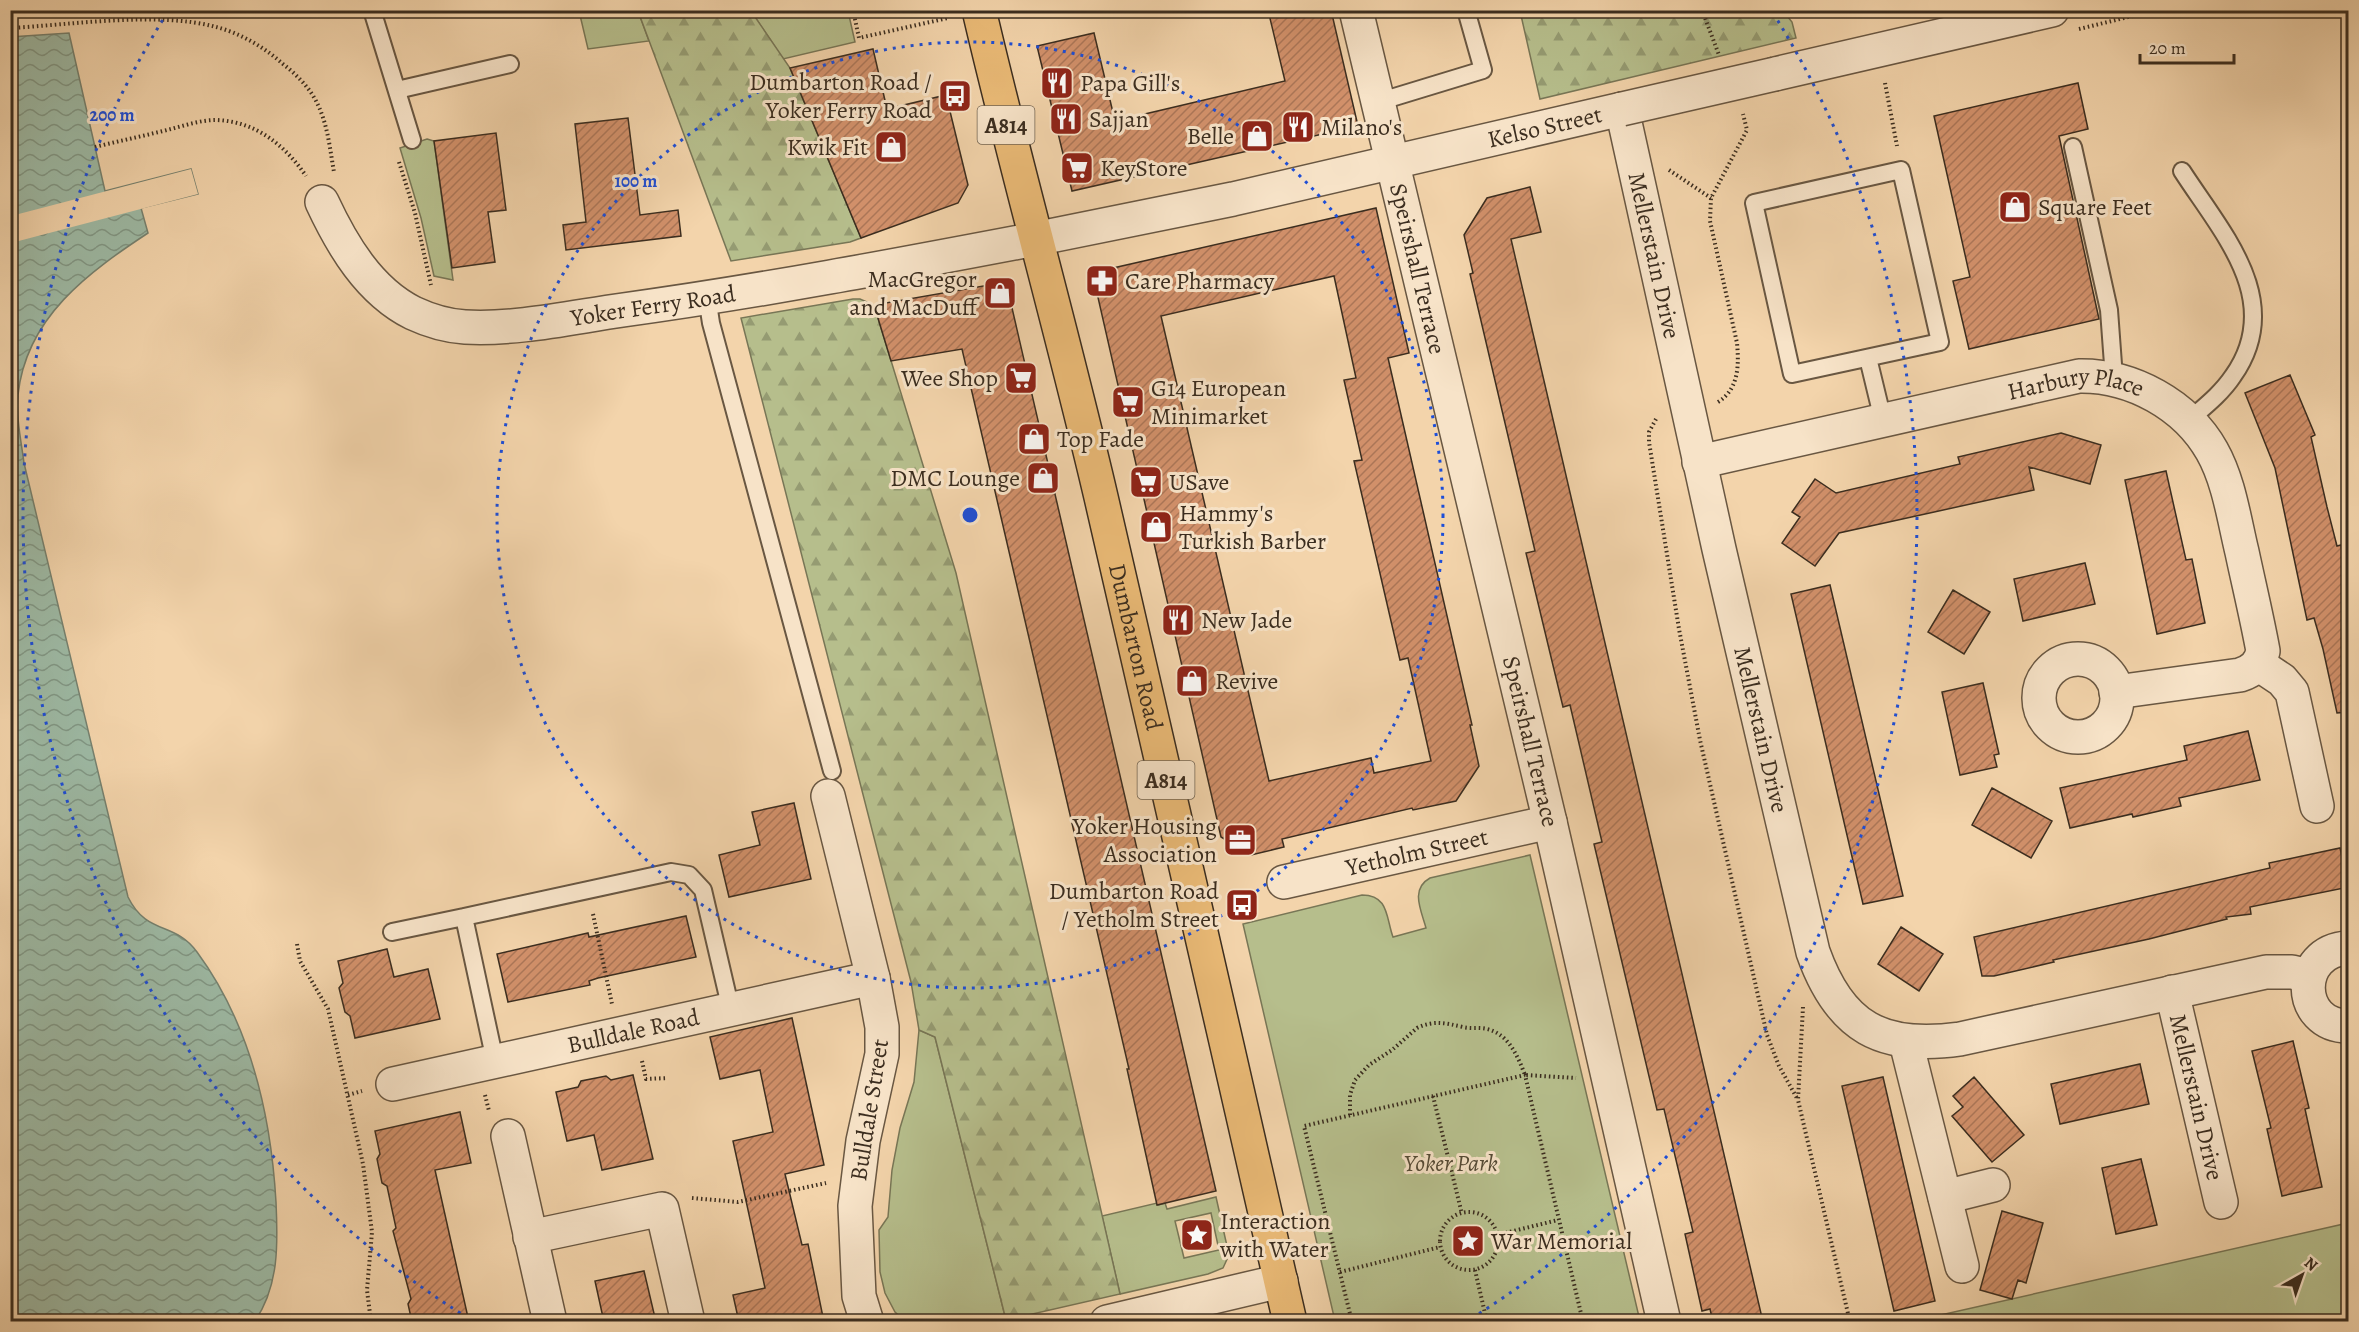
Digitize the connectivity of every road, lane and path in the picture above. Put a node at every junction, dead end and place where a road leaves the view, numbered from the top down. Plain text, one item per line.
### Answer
1 (372, 10) edge
2 (853, 10) edge
3 (1356, 10) edge
4 (1466, 10) edge
5 (1702, 10) edge
6 (2052, 10) edge
7 (2157, 10) edge
8 (979, 11) edge
9 (10, 28) edge
10 (2078, 29) dead end
11 (1878, 50) junction
12 (1719, 55) dead end
13 (510, 64) dead end
14 (396, 90) junction
15 (1378, 102) junction
16 (1622, 109) junction
17 (412, 140) joint
18 (95, 147) dead end
19 (2073, 147) dead end
20 (1392, 161) junction
21 (1901, 170) junction
22 (2182, 171) dead end
23 (322, 202) junction
24 (1035, 239) junction
25 (707, 297) junction
26 (439, 322) junction
27 (1868, 358) junction
28 (2114, 378) junction
29 (1883, 420) junction
30 (2188, 421) junction
31 (1699, 462) junction
32 (2258, 664) junction
33 (2116, 692) dead end
34 (830, 783) joint
35 (2317, 806) dead end
36 (1550, 822) junction
37 (1284, 882) dead end
38 (588, 890) junction
39 (464, 917) junction
40 (392, 932) dead end
41 (297, 944) dead end
42 (2349, 948) edge
43 (2309, 976) junction
44 (873, 978) junction
45 (2172, 992) junction
46 (1804, 1001) dead end
47 (731, 1010) junction
48 (2349, 1026) edge
49 (619, 1034) junction
50 (1906, 1042) junction
51 (486, 1063) junction
52 (1608, 1072) junction
53 (1525, 1075) junction
54 (393, 1084) dead end
55 (1433, 1096) junction
56 (1350, 1115) junction
57 (508, 1136) joint
58 (857, 1176) junction
59 (1993, 1185) dead end
60 (688, 1197) dead end
61 (1944, 1197) junction
62 (2222, 1202) dead end
63 (1461, 1214) junction
64 (1558, 1220) junction
65 (1497, 1235) junction
66 (530, 1237) junction
67 (1440, 1247) junction
68 (1962, 1266) dead end
69 (1475, 1270) junction
70 (1340, 1272) junction
71 (1281, 1281) junction
72 (371, 1322) edge
73 (550, 1322) edge
74 (688, 1322) edge
75 (867, 1322) edge
76 (1107, 1322) edge
77 (1290, 1322) edge
78 (1352, 1322) edge
79 (1488, 1322) edge
80 (1583, 1322) edge
81 (1664, 1322) edge
82 (1850, 1322) edge

1 - 14 lane
2 - 8 path
3 - 15 street, Speirshall Terrace
4 - 15 lane
5 - 12 path
6 - 11 street, Kelso Street
7 - 10 path
8 - 24 main road, Dumbarton Road / A814
9 - 23 path
11 - 16 street, Kelso Street, bridge
11 - 21 path
13 - 14 lane
14 - 17 lane
15 - 20 street, Speirshall Terrace
16 - 20 street, Kelso Street
16 - 31 street, Mellerstain Drive
17 - 26 path
18 - 23 path
19 - 28 lane
20 - 24 street, Kelso Street
20 - 36 street, Speirshall Terrace
21 - 27 lane
21 - 27 lane
22 - 30 lane
23 - 26 street, Yoker Ferry Road
24 - 25 street, Yoker Ferry Road
24 - 71 main road, Dumbarton Road / A814
25 - 26 street, Yoker Ferry Road
25 - 34 lane
27 - 29 lane
28 - 29 street, Harbury Place
28 - 30 street, Harbury Place
29 - 31 street, Harbury Place
30 - 32 street, Harbury Place
31 - 50 street, Mellerstain Drive
32 - 33 street
32 - 35 street
34 - 44 street, Bulldale Street
36 - 37 street, Yetholm Street
36 - 52 street, Speirshall Terrace
38 - 39 lane
38 - 47 lane
38 - 49 path
39 - 40 lane
39 - 51 lane
41 - 72 path
42 - 43 street
43 - 45 street, Mellerstain Drive
43 - 48 street
44 - 47 street, Bulldale Road
44 - 58 street, Bulldale Street
45 - 50 street, Mellerstain Drive
45 - 62 street, Mellerstain Drive
46 - 82 path
47 - 49 street, Bulldale Road
49 - 51 street, Bulldale Road
50 - 61 street
51 - 54 street, Bulldale Road
51 - 57 path
52 - 53 path
52 - 81 street, Speirshall Terrace
53 - 55 path
53 - 56 path
53 - 64 path
55 - 56 path
55 - 63 path
56 - 70 path
57 - 66 street
58 - 60 path
58 - 75 street, Bulldale Street
59 - 61 street
61 - 68 street
63 - 65 path
63 - 67 path
64 - 65 path
64 - 80 path
65 - 69 path
66 - 73 street
66 - 74 street
67 - 69 path
67 - 70 path
69 - 79 path
70 - 78 path
71 - 76 street
71 - 77 main road, Dumbarton Road / A814

